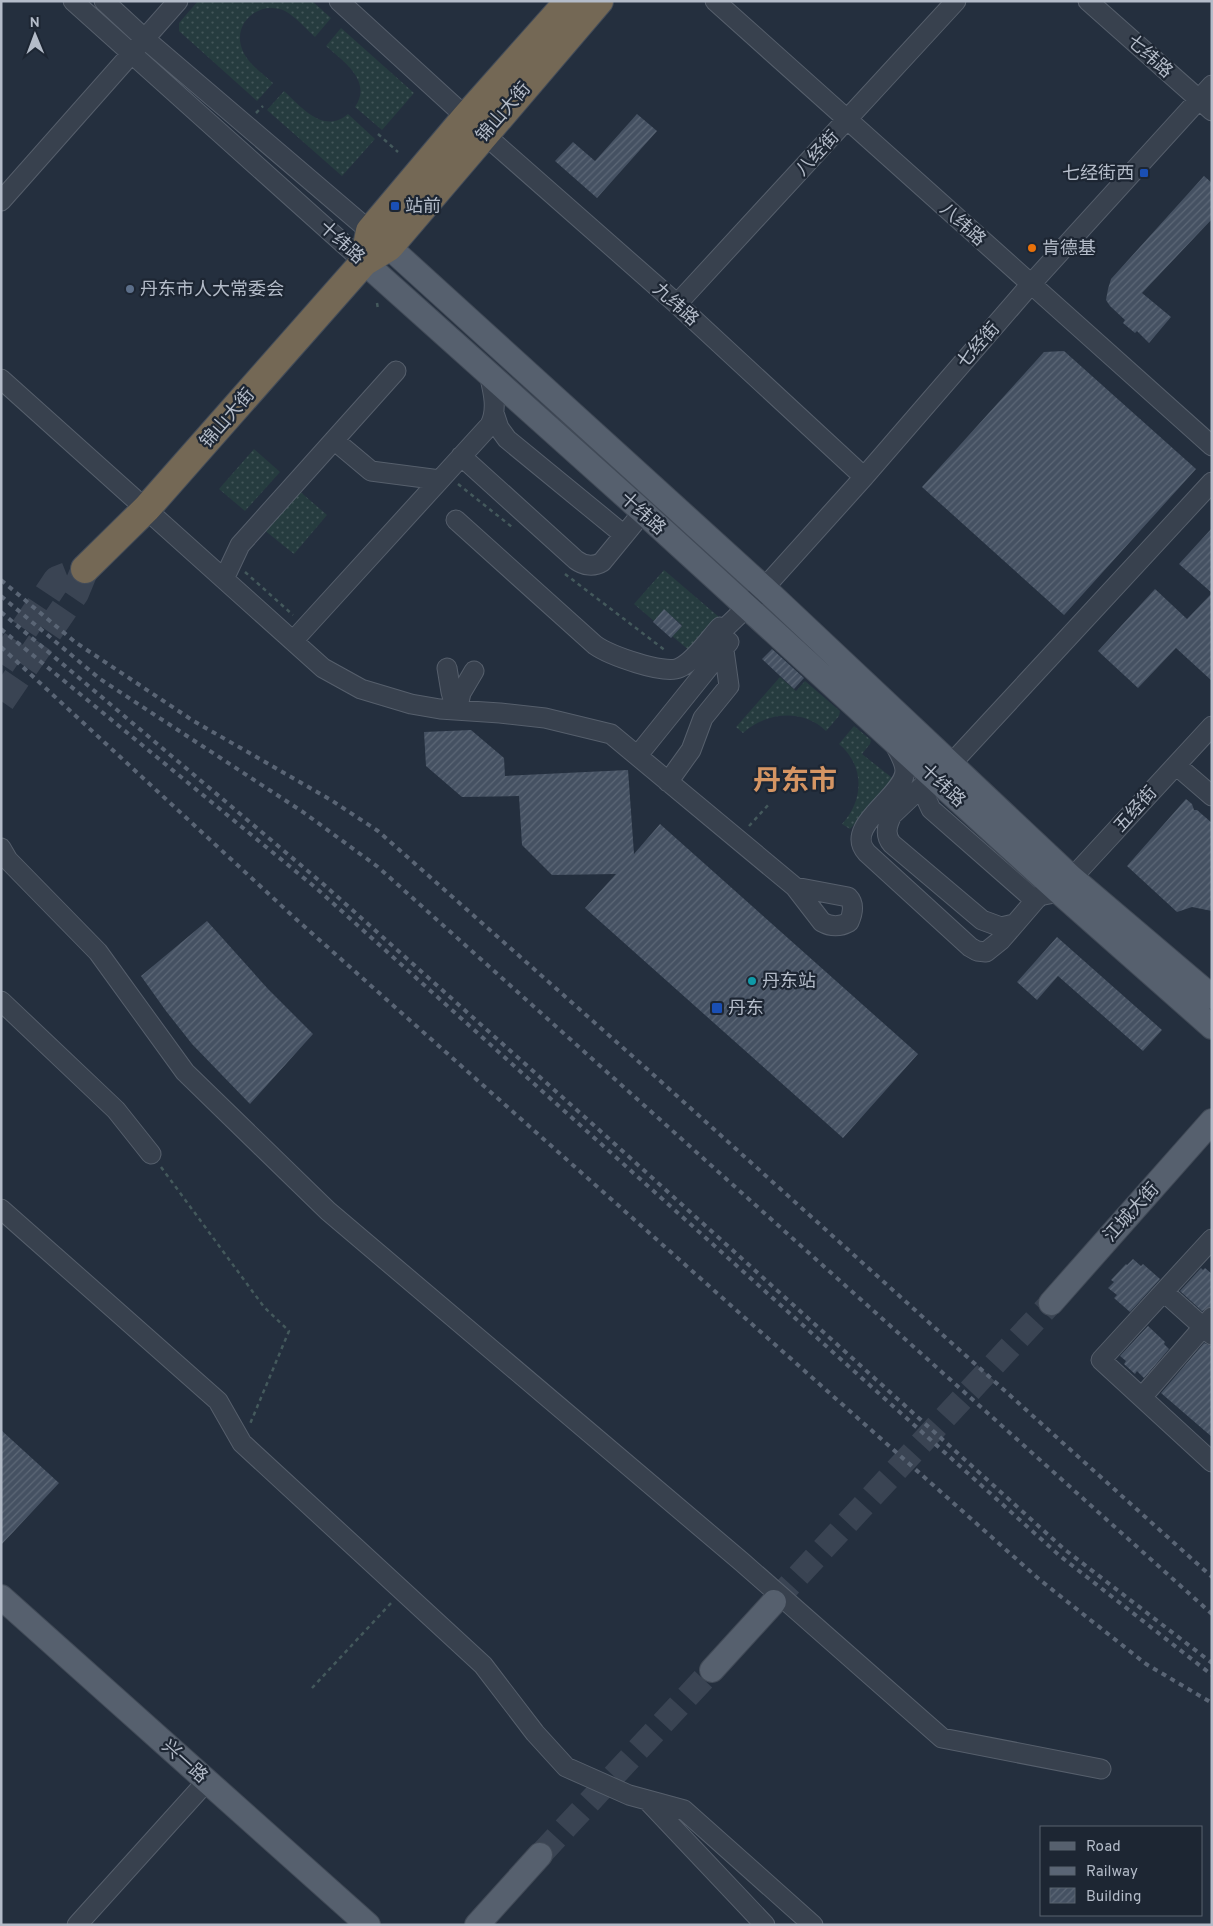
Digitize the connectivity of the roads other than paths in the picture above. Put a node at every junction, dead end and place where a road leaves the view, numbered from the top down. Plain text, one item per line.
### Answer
1 (73, 1) edge
2 (104, 1) edge
3 (178, 1) edge
4 (339, 1) edge
5 (569, 1) edge
6 (599, 1) edge
7 (715, 1) edge
8 (956, 1) edge
9 (1088, 1) edge
10 (145, 39) junction
11 (131, 54) junction
12 (1212, 86) edge
13 (1205, 106) edge
14 (848, 120) junction
15 (475, 126) junction
16 (1, 201) edge
17 (380, 239) junction
18 (364, 262) junction
19 (1031, 284) junction
20 (676, 304) junction
21 (396, 370) dead end
22 (489, 374) junction
23 (4, 388) edge
24 (494, 413) junction
25 (334, 440) junction
26 (1212, 446) edge
27 (461, 456) junction
28 (864, 477) junction
29 (440, 480) junction
30 (1212, 482) edge
31 (147, 508) junction
32 (643, 512) junction
33 (456, 520) dead end
34 (624, 535) junction
35 (85, 569) dead end
36 (224, 579) junction
37 (764, 588) junction
38 (747, 607) junction
39 (724, 639) junction
40 (292, 641) junction
41 (692, 659) junction
42 (447, 668) dead end
43 (474, 671) dead end
44 (457, 710) junction
45 (1212, 726) edge
46 (891, 738) junction
47 (634, 752) junction
48 (1176, 765) junction
49 (937, 774) junction
50 (668, 782) junction
51 (1212, 796) edge
52 (1, 848) edge
53 (795, 887) dead end
54 (1057, 889) junction
55 (1014, 924) junction
56 (1212, 997) edge
57 (1, 1001) edge
58 (1212, 1028) edge
59 (1212, 1121) edge
60 (151, 1154) road end
61 (1, 1209) edge
62 (1212, 1239) edge
63 (1164, 1292) junction
64 (1050, 1303) tunnel mouth
65 (1209, 1326) edge
66 (1142, 1398) junction
67 (1212, 1462) edge
68 (1, 1597) edge
69 (774, 1602) tunnel mouth
70 (712, 1670) tunnel mouth
71 (1102, 1769) dead end
72 (208, 1781) junction
73 (647, 1800) junction
74 (540, 1855) tunnel mouth
75 (78, 1925) edge
76 (368, 1925) edge
77 (477, 1925) edge
78 (765, 1925) edge
79 (813, 1925) edge

1 - 11 street, 十纬路
2 - 10 street, 十纬路
3 - 10 street
4 - 15 street, 九纬路
5 - 15 highway, 锦山大街
6 - 15 highway, 锦山大街
7 - 14 street, 八纬路
8 - 14 street, 八经街
9 - 13 street, 七纬路
10 - 11 street
10 - 17 street, 十纬路
11 - 16 street
11 - 18 street, 十纬路
12 - 13 street, 七经街
13 - 19 street, 七经街
14 - 19 street, 八纬路
14 - 20 street, 八经街
15 - 17 highway, 锦山大街
15 - 20 street, 九纬路
17 - 18 highway, 锦山大街
17 - 37 main road, 十纬路
18 - 22 main road, 十纬路
18 - 31 highway, 锦山大街
19 - 26 street, 八纬路
19 - 28 street, 七经街
20 - 28 street, 九纬路
21 - 25 street
22 - 24 street
22 - 32 main road, 十纬路
23 - 31 street
24 - 27 street
24 - 34 street
25 - 29 street
25 - 36 street
27 - 29 street
27 - 34 street
28 - 37 street, 七经街
29 - 40 street
30 - 49 street
31 - 35 highway, 锦山大街
31 - 36 street
32 - 34 street
32 - 38 main road, 十纬路
33 - 41 street
36 - 40 street
37 - 38 street, 七经街
37 - 49 main road, 十纬路
38 - 39 street, 七经街
38 - 46 main road, 十纬路
39 - 41 street
39 - 47 street
39 - 50 street
40 - 44 street
41 - 47 street
42 - 44 street
43 - 44 street
44 - 47 street
45 - 48 street, 五经街
46 - 49 main road, 十纬路
46 - 55 street, 五经街
47 - 50 street
48 - 51 street
48 - 54 street, 五经街
49 - 54 main road, 十纬路
49 - 54 street
49 - 55 street
50 - 53 street
52 - 71 street
54 - 55 street, 五经街
54 - 56 main road, 十纬路
54 - 58 main road, 十纬路
57 - 60 street
59 - 64 main road, 江城大街
61 - 73 street
62 - 63 street
63 - 65 street
63 - 66 street
65 - 66 street
66 - 67 street
68 - 72 main road, 兴一路
69 - 70 main road
72 - 75 street
72 - 76 main road, 兴一路
73 - 78 street
73 - 79 street
74 - 77 main road

